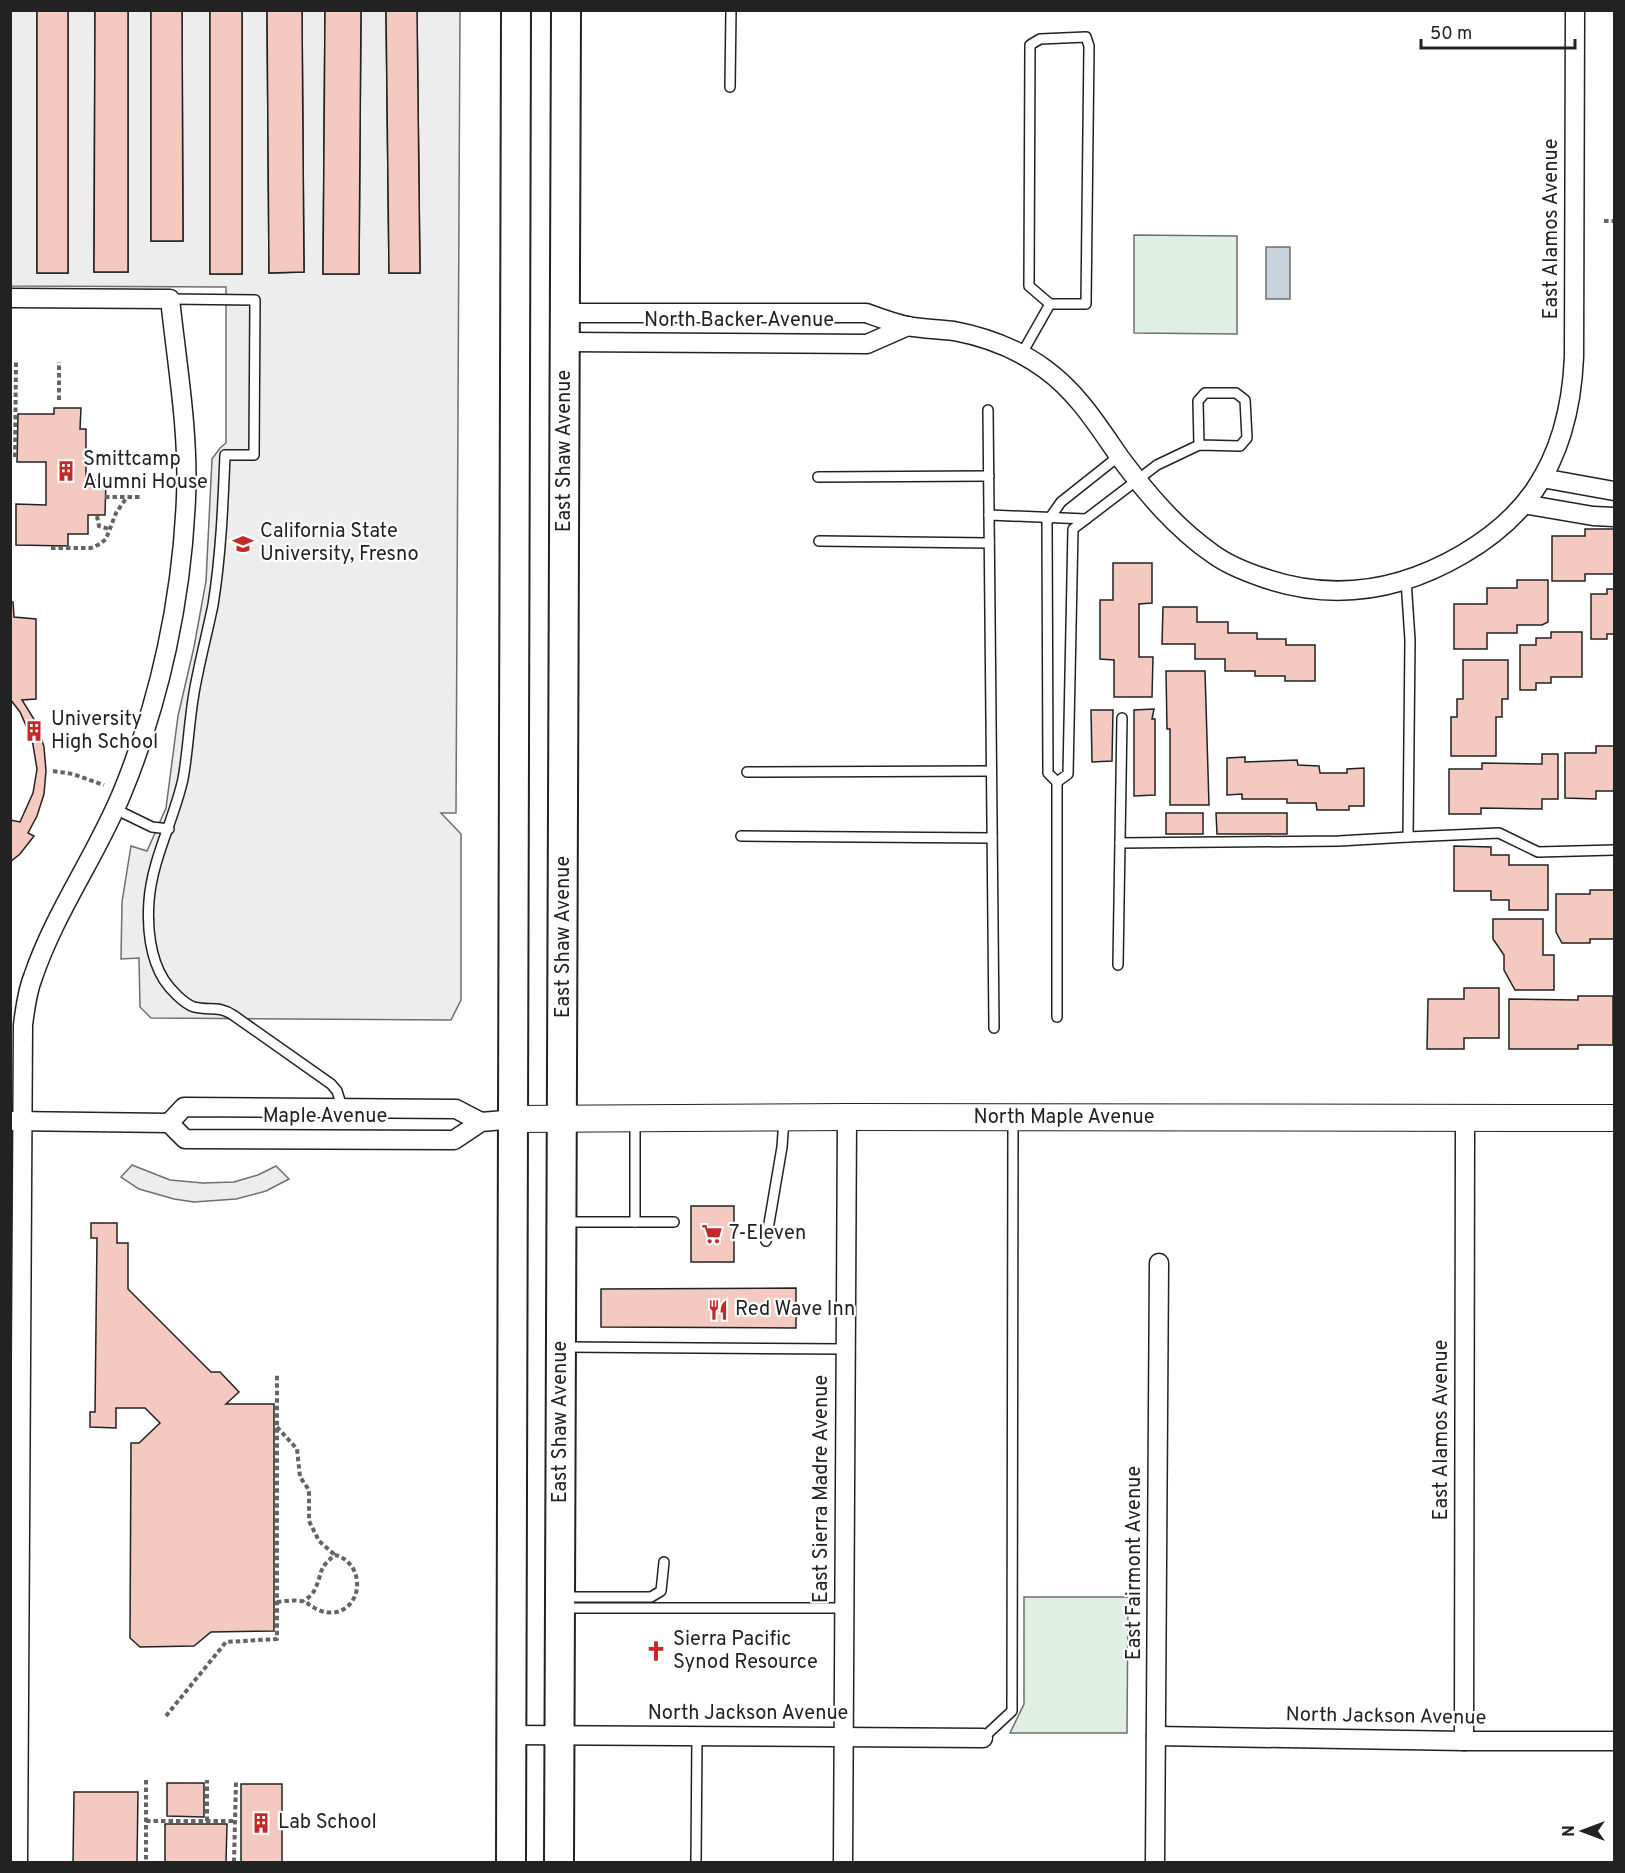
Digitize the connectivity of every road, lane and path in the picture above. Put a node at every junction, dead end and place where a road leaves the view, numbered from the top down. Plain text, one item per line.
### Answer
1 (516, 10) edge
2 (566, 10) edge
3 (731, 10) edge
4 (1575, 10) edge
5 (730, 87) dead end
6 (1604, 221) dead end
7 (1614, 221) edge
8 (10, 298) edge
9 (170, 300) junction
10 (1050, 304) junction
11 (565, 313) junction
12 (908, 326) junction
13 (565, 342) junction
14 (1021, 355) junction
15 (16, 362) dead end
16 (59, 362) dead end
17 (58, 400) dead end
18 (988, 410) dead end
19 (1199, 445) junction
20 (1557, 446) joint
21 (1119, 456) junction
22 (15, 457) dead end
23 (989, 476) junction
24 (818, 477) dead end
25 (1542, 478) junction
26 (1137, 480) junction
27 (1614, 491) edge
28 (140, 497) dead end
29 (105, 498) dead end
30 (127, 498) junction
31 (1524, 504) junction
32 (989, 515) junction
33 (98, 516) dead end
34 (1051, 516) junction
35 (1614, 517) edge
36 (1086, 519) junction
37 (109, 529) junction
38 (819, 541) dead end
39 (989, 543) junction
40 (51, 548) dead end
41 (1406, 580) junction
42 (1122, 718) dead end
43 (53, 771) dead end
44 (991, 771) junction
45 (747, 772) dead end
46 (1057, 782) junction
47 (104, 785) dead end
48 (115, 810) junction
49 (169, 829) junction
50 (741, 836) dead end
51 (1408, 837) junction
52 (992, 838) junction
53 (1120, 843) junction
54 (1614, 850) edge
55 (1118, 965) dead end
56 (1057, 1017) dead end
57 (994, 1028) dead end
58 (342, 1107) junction
59 (784, 1117) junction
60 (846, 1117) junction
61 (635, 1118) junction
62 (1013, 1118) junction
63 (1614, 1118) edge
64 (514, 1119) junction
65 (1465, 1119) junction
66 (563, 1120) junction
67 (16, 1121) edge
68 (481, 1122) junction
69 (169, 1123) junction
70 (562, 1222) junction
71 (635, 1222) junction
72 (674, 1222) dead end
73 (766, 1241) dead end
74 (1159, 1263) dead end
75 (562, 1347) junction
76 (846, 1349) junction
77 (278, 1374) dead end
78 (278, 1427) junction
79 (335, 1555) junction
80 (664, 1562) dead end
81 (304, 1601) junction
82 (278, 1602) junction
83 (560, 1602) junction
84 (844, 1608) junction
85 (166, 1716) dead end
86 (512, 1735) junction
87 (560, 1736) junction
88 (1156, 1736) junction
89 (697, 1737) junction
90 (843, 1737) junction
91 (984, 1738) joint
92 (1464, 1741) junction
93 (1614, 1741) edge
94 (146, 1780) dead end
95 (207, 1780) dead end
96 (236, 1780) dead end
97 (146, 1821) junction
98 (207, 1821) junction
99 (235, 1821) junction
100 (18, 1863) edge
101 (146, 1863) edge
102 (234, 1863) edge
103 (511, 1863) edge
104 (559, 1863) edge
105 (696, 1863) edge
106 (843, 1863) edge
107 (1155, 1863) edge

1 - 64 main road
2 - 11 main road, East Shaw Avenue
3 - 5 lane
4 - 20 street, East Alamos Avenue
6 - 7 path
8 - 9 street
9 - 48 street
9 - 49 lane
10 - 10 lane
10 - 14 lane
11 - 12 street, North Backer Avenue
11 - 13 main road, East Shaw Avenue
12 - 13 street, North Backer Avenue
12 - 14 street, North Backer Avenue
13 - 66 main road, East Shaw Avenue
14 - 21 street, North Backer Avenue
15 - 22 path
16 - 17 path
18 - 23 lane
19 - 19 lane
19 - 26 lane
20 - 25 street, North Backer Avenue
21 - 26 street, North Backer Avenue
21 - 34 lane
23 - 24 lane
23 - 32 lane
25 - 27 street
25 - 31 street, North Backer Avenue
26 - 36 lane
26 - 41 street, North Backer Avenue
28 - 30 path
29 - 30 path
30 - 37 path
31 - 35 street
31 - 41 street, North Backer Avenue
32 - 34 lane
32 - 39 lane
33 - 37 path
34 - 36 lane
34 - 46 lane
36 - 46 lane
37 - 40 path
38 - 39 lane
39 - 44 lane
41 - 51 lane
42 - 53 lane
43 - 47 path
44 - 45 lane
44 - 52 lane
46 - 56 lane
48 - 49 lane
48 - 67 street
49 - 58 lane
50 - 52 lane
51 - 53 lane
51 - 54 lane
52 - 57 lane
53 - 55 lane
58 - 68 street, Maple Avenue
58 - 69 street, Maple Avenue
59 - 60 street, North Maple Avenue
59 - 61 street, North Maple Avenue
59 - 73 lane
60 - 62 street, North Maple Avenue
60 - 76 street, East Sierra Madre Avenue
61 - 66 street, North Maple Avenue
61 - 71 lane
62 - 65 street, North Maple Avenue
62 - 91 lane
63 - 65 street, North Maple Avenue
64 - 66 street, North Maple Avenue
64 - 68 street, Maple Avenue
64 - 86 main road
65 - 92 street, East Alamos Avenue
66 - 70 main road, East Shaw Avenue
67 - 69 street
67 - 100 street
68 - 69 street, Maple Avenue
70 - 71 lane
70 - 75 main road, East Shaw Avenue
71 - 72 lane
74 - 88 street, East Fairmont Avenue
75 - 76 lane
75 - 83 main road, East Shaw Avenue
76 - 84 street, East Sierra Madre Avenue
77 - 78 path
78 - 79 path
78 - 82 path
79 - 81 path
79 - 81 path
80 - 83 lane
81 - 82 path
82 - 85 path
83 - 84 lane
83 - 87 main road, East Shaw Avenue
84 - 90 street, East Sierra Madre Avenue
86 - 87 street, North Jackson Avenue
86 - 103 main road
87 - 89 street, North Jackson Avenue
87 - 104 main road, East Shaw Avenue
88 - 92 street, North Jackson Avenue
88 - 107 street, East Fairmont Avenue
89 - 90 street, North Jackson Avenue
89 - 105 lane
90 - 91 street, North Jackson Avenue
90 - 106 street, East Sierra Madre Avenue
92 - 93 street, North Jackson Avenue
94 - 97 path
95 - 98 path
96 - 99 path
97 - 98 path
97 - 101 path
98 - 99 path
99 - 102 path

